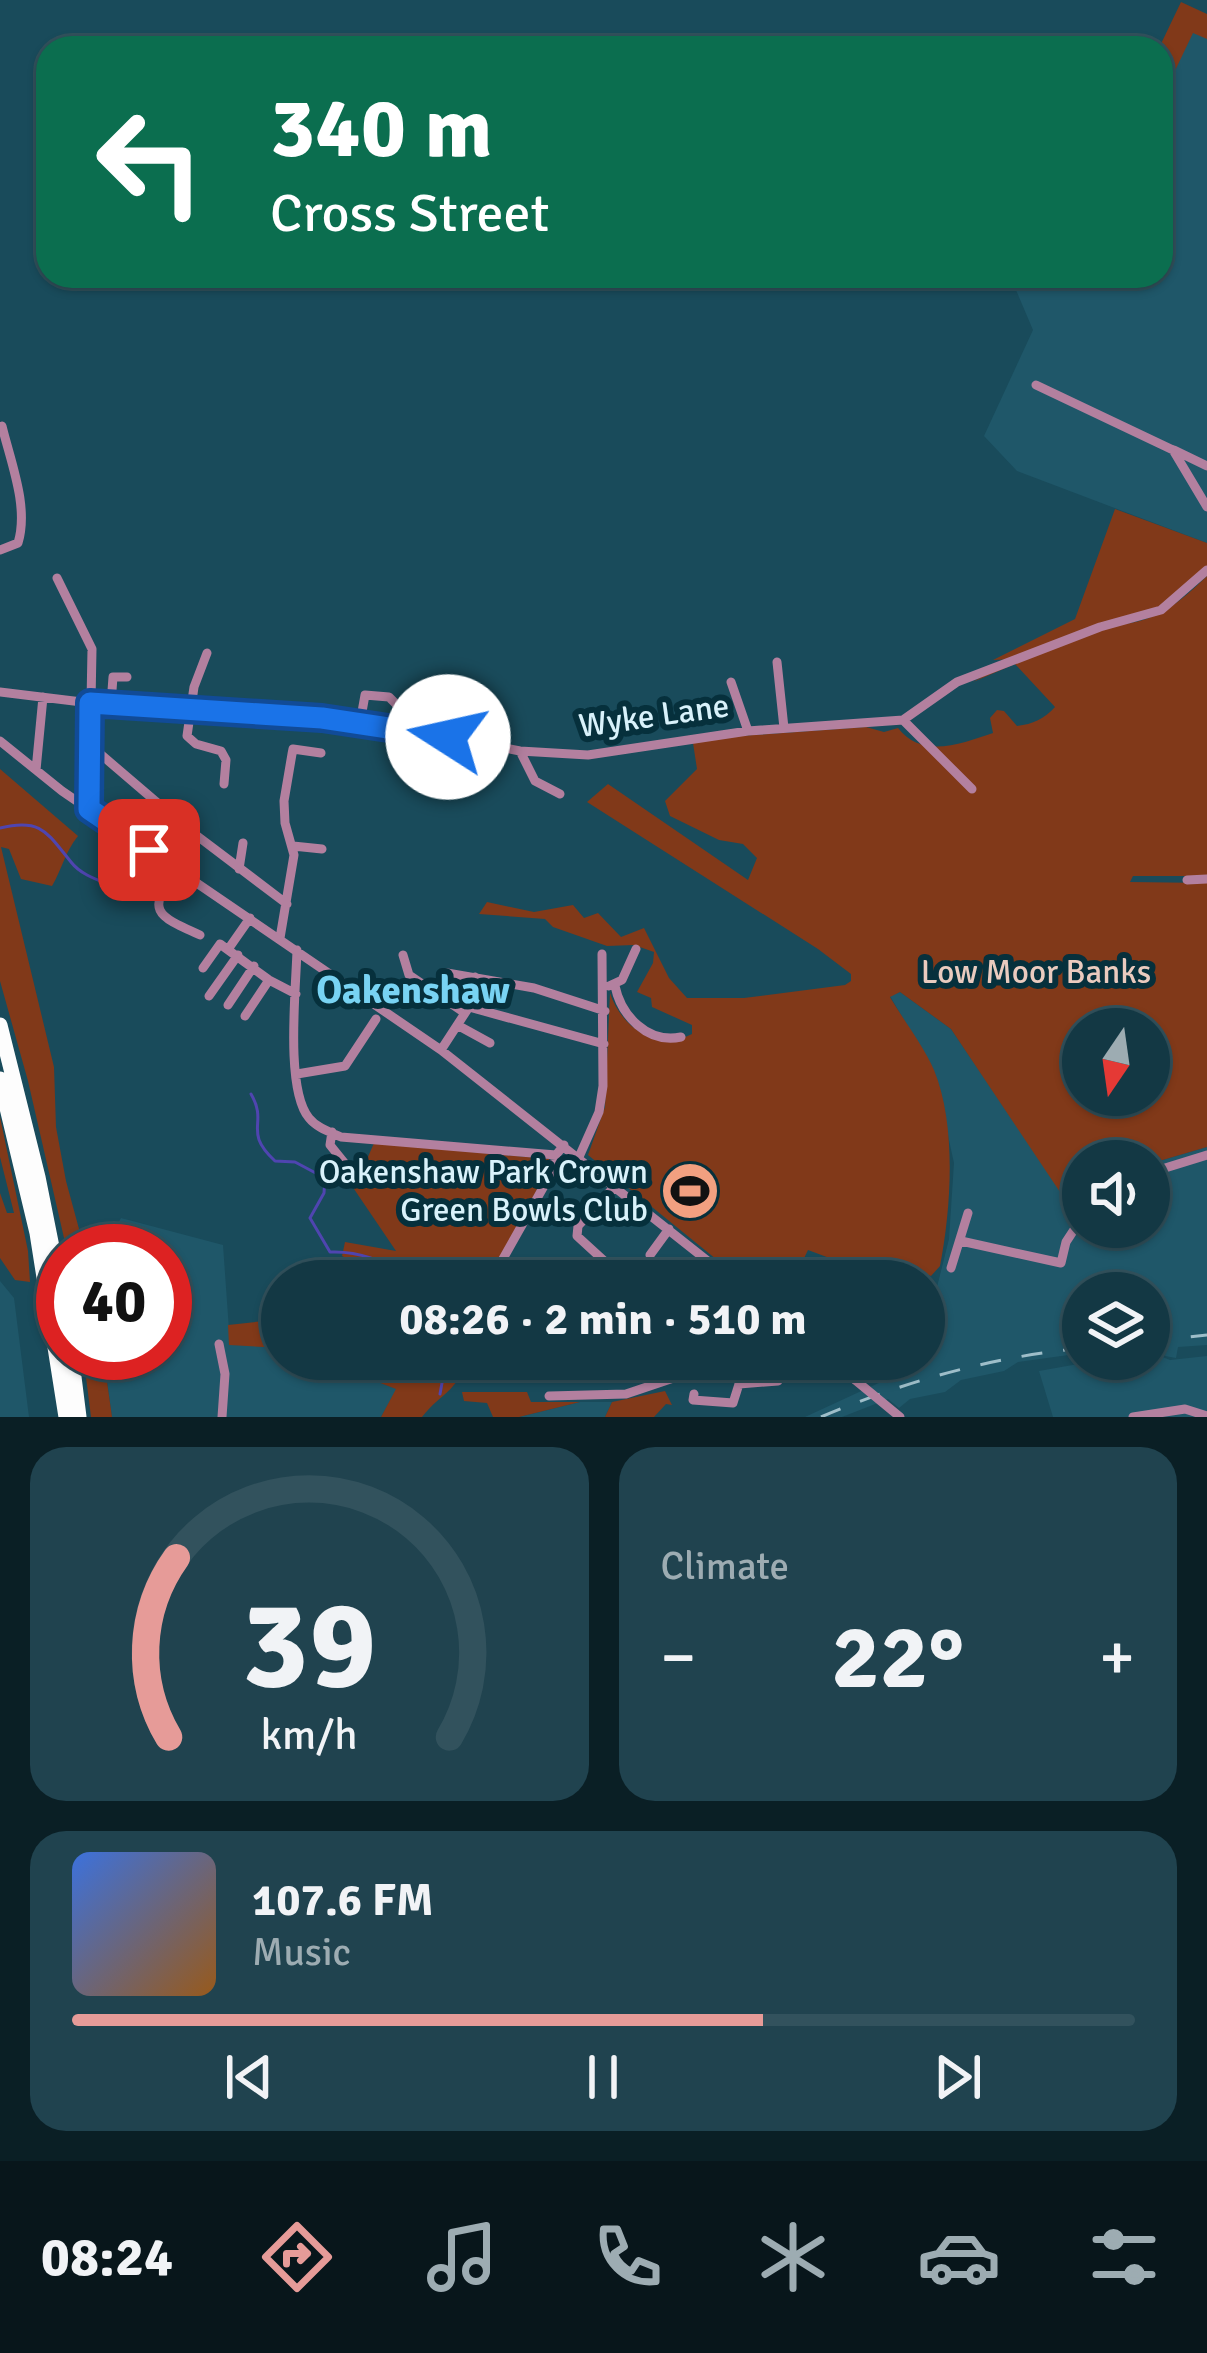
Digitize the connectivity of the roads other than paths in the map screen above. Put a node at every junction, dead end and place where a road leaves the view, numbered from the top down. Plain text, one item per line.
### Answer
1 (1036, 385) dead end
2 (2, 426) edge
3 (1173, 450) junction
4 (1207, 466) edge
5 (1207, 507) edge
6 (0, 550) edge
7 (1207, 570) edge
8 (57, 578) dead end
9 (207, 653) dead end
10 (777, 662) dead end
11 (127, 677) dead end
12 (731, 682) dead end
13 (0, 692) edge
14 (43, 697) junction
15 (90, 703) junction
16 (111, 704) junction
17 (396, 704) dead end
18 (191, 709) junction
19 (903, 720) junction
20 (360, 723) junction
21 (784, 728) junction
22 (748, 731) junction
23 (0, 741) edge
24 (91, 746) junction
25 (520, 751) junction
26 (321, 753) dead end
27 (36, 770) junction
28 (224, 784) dead end
29 (972, 789) dead end
30 (560, 794) dead end
31 (154, 801) junction
32 (89, 809) junction
33 (130, 837) junction
34 (243, 843) dead end
35 (182, 844) dead end
36 (293, 846) junction
37 (322, 849) dead end
38 (173, 865) junction
39 (239, 869) junction
40 (1207, 879) edge
41 (1187, 880) dead end
42 (286, 904) junction
43 (250, 918) junction
44 (200, 935) dead end
45 (280, 938) junction
46 (229, 949) junction
47 (636, 949) dead end
48 (297, 950) junction
49 (602, 954) dead end
50 (403, 955) dead end
51 (254, 966) junction
52 (203, 968) dead end
53 (447, 973) dead end
54 (475, 977) junction
55 (269, 980) junction
56 (609, 986) junction
57 (296, 994) junction
58 (209, 995) dead end
59 (228, 1005) dead end
60 (465, 1009) junction
61 (605, 1011) junction
62 (244, 1016) dead end
63 (376, 1019) dead end
64 (0, 1024) edge
65 (459, 1025) junction
66 (680, 1037) dead end
67 (490, 1043) dead end
68 (604, 1044) junction
69 (441, 1050) junction
70 (297, 1075) junction
71 (0, 1078) edge
72 (332, 1132) junction
73 (560, 1150) junction
74 (1207, 1155) edge
75 (579, 1157) junction
76 (1170, 1166) edge
77 (355, 1176) dead end
78 (615, 1186) junction
79 (968, 1213) dead end
80 (47, 1224) edge
81 (669, 1229) junction
82 (962, 1241) junction
83 (1065, 1248) edge
84 (650, 1255) dead end
85 (502, 1260) edge
86 (602, 1260) edge
87 (707, 1260) edge
88 (951, 1268) dead end
89 (219, 1344) dead end
90 (74, 1380) edge
91 (667, 1380) edge
92 (737, 1380) edge
93 (778, 1380) edge
94 (856, 1380) edge
95 (664, 1381) joint
96 (739, 1384) junction
97 (694, 1394) dead end
98 (549, 1396) dead end
99 (1207, 1416) edge
100 (66, 1417) edge
101 (79, 1417) edge
102 (222, 1417) edge
103 (900, 1417) edge
104 (1133, 1417) edge

1 - 3 street
2 - 6 street
3 - 4 street
3 - 5 street
7 - 19 street
8 - 15 street
9 - 18 street
10 - 21 street
11 - 16 street
12 - 22 street
13 - 14 street, Wyke Lane
14 - 15 street, Wyke Lane
14 - 27 street
15 - 16 street, Wyke Lane
15 - 24 street
16 - 18 street, Wyke Lane
17 - 20 street
18 - 20 street, Wyke Lane
18 - 28 street
19 - 21 street, Wyke Lane
19 - 29 street
20 - 25 street, Wyke Lane
21 - 22 street, Wyke Lane
22 - 25 street, Wyke Lane
23 - 27 street
24 - 31 street
24 - 32 street
25 - 30 street
26 - 36 street
27 - 32 street
31 - 33 street
31 - 39 street
32 - 33 street
33 - 38 street
34 - 39 street
35 - 38 street
36 - 37 street
36 - 42 street
38 - 43 street
38 - 44 street
39 - 42 street
40 - 41 street
42 - 45 street
43 - 45 street
43 - 46 street
45 - 48 street
46 - 51 street
46 - 52 street
46 - 58 street
47 - 56 street
48 - 57 street
48 - 69 street
49 - 56 street
50 - 60 street
51 - 55 street
51 - 59 street
53 - 54 street
54 - 60 street
54 - 61 street
55 - 57 street
55 - 62 street
56 - 61 street
56 - 66 street
57 - 70 street
60 - 65 street
60 - 68 street
61 - 68 street
63 - 70 street
64 - 80 highway
65 - 67 street
65 - 69 street
68 - 75 street
69 - 73 street
70 - 72 street
71 - 100 highway
72 - 73 street
72 - 77 street
73 - 75 street
73 - 85 street
74 - 76 street
75 - 78 street
78 - 81 street
78 - 86 street
79 - 82 street
81 - 84 street
81 - 87 street
82 - 83 street
82 - 88 street
89 - 102 street
90 - 101 highway
91 - 95 street
92 - 96 street
93 - 96 street
94 - 103 street, bridge
95 - 98 street
96 - 97 street
99 - 104 street

